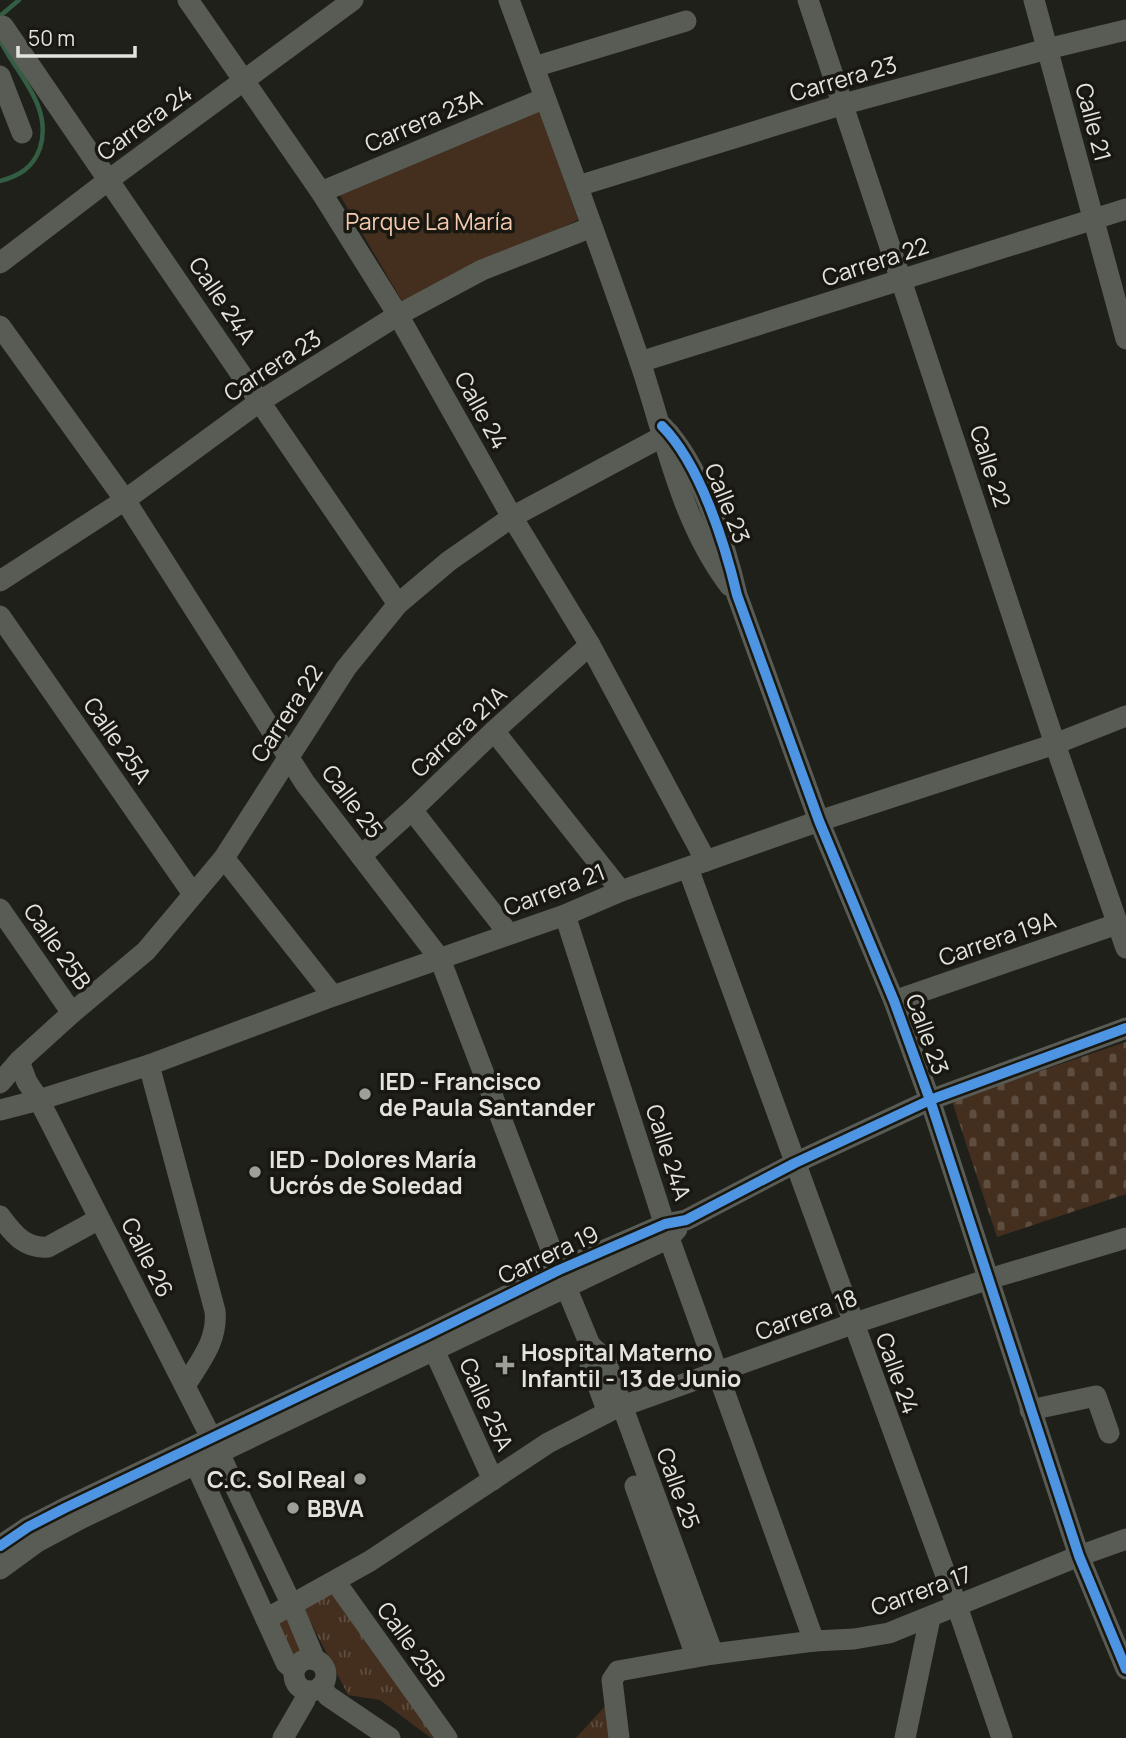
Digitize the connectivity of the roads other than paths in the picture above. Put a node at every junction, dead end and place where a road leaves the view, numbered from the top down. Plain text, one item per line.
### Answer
1 (188, 0) edge
2 (353, 0) edge
3 (509, 0) edge
4 (808, 0) edge
5 (1034, 0) edge
6 (686, 21) dead end
7 (4, 26) dead end
8 (1126, 30) edge
9 (1047, 48) junction
10 (534, 67) junction
11 (0, 76) edge
12 (245, 80) junction
13 (545, 98) junction
14 (844, 104) junction
15 (22, 133) dead end
16 (110, 179) junction
17 (578, 186) junction
18 (321, 192) junction
19 (1126, 209) edge
20 (1092, 219) junction
21 (592, 227) junction
22 (0, 263) edge
23 (901, 281) junction
24 (398, 315) junction
25 (0, 326) edge
26 (1126, 339) edge
27 (640, 362) junction
28 (259, 402) junction
29 (665, 432) junction
30 (125, 500) junction
31 (512, 517) junction
32 (0, 581) edge
33 (398, 604) junction
34 (0, 616) edge
35 (590, 645) junction
36 (1126, 716) edge
37 (494, 731) junction
38 (1055, 744) junction
39 (289, 756) junction
40 (412, 810) junction
41 (819, 821) junction
42 (361, 856) junction
43 (223, 858) junction
44 (697, 864) junction
45 (621, 891) junction
46 (193, 894) junction
47 (0, 909) edge
48 (565, 915) junction
49 (1117, 924) junction
50 (509, 934) junction
51 (1126, 948) edge
52 (440, 959) junction
53 (333, 996) junction
54 (894, 1001) junction
55 (72, 1013) junction
56 (1126, 1028) edge
57 (19, 1061) junction
58 (149, 1065) junction
59 (0, 1083) edge
60 (39, 1100) junction
61 (930, 1100) junction
62 (0, 1110) edge
63 (795, 1163) junction
64 (0, 1216) edge
65 (99, 1219) junction
66 (667, 1231) junction
67 (1126, 1238) edge
68 (562, 1278) junction
69 (989, 1279) junction
70 (852, 1324) junction
71 (434, 1350) junction
72 (716, 1374) junction
73 (185, 1386) junction
74 (614, 1410) junction
75 (1030, 1410) junction
76 (1109, 1433) dead end
77 (215, 1445) junction
78 (195, 1463) junction
79 (493, 1480) junction
80 (1126, 1539) edge
81 (0, 1546) edge
82 (1079, 1556) junction
83 (0, 1569) edge
84 (335, 1581) junction
85 (292, 1605) junction
86 (957, 1606) junction
87 (930, 1618) junction
88 (266, 1619) junction
89 (814, 1641) junction
90 (705, 1655) junction
91 (316, 1660) junction
92 (1126, 1669) edge
93 (294, 1670) junction
94 (314, 1689) junction
95 (283, 1738) edge
96 (389, 1738) edge
97 (447, 1738) edge
98 (619, 1738) edge
99 (905, 1738) edge
100 (1002, 1738) edge

1 - 12 street, Calle 24
2 - 12 street, Carrera 24
3 - 10 street, Calle 23
4 - 14 street, Calle 22
5 - 9 street, Calle 21
6 - 10 street
7 - 16 street, Calle 24A
8 - 9 street, Carrera 23
9 - 14 street, Carrera 23
9 - 20 street, Calle 21
10 - 13 street, Calle 23
11 - 15 street
12 - 16 street, Carrera 24
12 - 18 street, Calle 24
13 - 17 street, Calle 23
13 - 18 street, Carrera 23A
14 - 17 street, Carrera 23
14 - 23 street, Calle 22
16 - 22 street, Carrera 24
16 - 28 street, Calle 24A
17 - 21 street, Calle 23
18 - 24 street, Calle 24
19 - 20 street, Carrera 22
20 - 23 street, Carrera 22
20 - 26 street, Calle 21
21 - 24 street, Carrera 23
21 - 27 street, Calle 23
23 - 27 street, Carrera 22
23 - 38 street, Calle 22
24 - 28 street, Carrera 23
24 - 31 street, Calle 24
25 - 30 street, Calle 25
27 - 29 street, Calle 23
28 - 30 street, Carrera 23
28 - 33 street, Calle 24A
29 - 31 street, Carrera 22
29 - 41 street, Calle 23
30 - 32 street, Carrera 23
30 - 39 street, Calle 25
31 - 33 street, Carrera 22
31 - 35 street, Calle 24
33 - 39 street, Carrera 22
34 - 46 street, Calle 25A
35 - 37 street, Carrera 21A
35 - 44 street, Calle 24
36 - 38 street, Carrera 21
37 - 40 street, Carrera 21A
37 - 45 street
38 - 41 street, Carrera 21
38 - 49 street, Calle 22
39 - 42 street, Calle 25
39 - 43 street, Carrera 22
40 - 42 street, Carrera 21A
40 - 50 street
41 - 44 street, Carrera 21
41 - 54 street, Calle 23
42 - 52 street, Calle 25
43 - 46 street, Carrera 22
43 - 53 street
44 - 45 street, Carrera 21
44 - 63 street, Calle 24
45 - 48 street, Carrera 21
46 - 55 street, Carrera 22
47 - 55 street, Calle 25B
48 - 50 street, Carrera 21
48 - 66 street, Calle 24A
49 - 51 street, Calle 22
49 - 54 street, Carrera 19A
50 - 52 street, Carrera 21
52 - 53 street, Carrera 21
52 - 68 street, Calle 25
53 - 58 street, Carrera 21
54 - 61 street, Calle 23
55 - 57 street, Carrera 22
56 - 61 street, Carrera 19
57 - 59 street, Carrera 22
57 - 60 street, Calle 26
58 - 60 street, Carrera 21
58 - 73 street
60 - 62 street, Carrera 21
60 - 65 street, Calle 26
61 - 63 street, Carrera 19
61 - 69 street, Calle 23
63 - 66 street, Carrera 19
63 - 70 street, Calle 24
64 - 65 street
65 - 73 street, Calle 26
66 - 68 street, Carrera 19
66 - 72 street, Calle 24A
67 - 69 street, Carrera 18
68 - 71 street, Carrera 19
68 - 74 street, Calle 25
68 - 77 street, Carrera 19
69 - 70 street, Carrera 18
69 - 75 street, Calle 23
70 - 72 street, Carrera 18
70 - 86 street, Calle 24
71 - 77 street, Carrera 19
71 - 79 street, Calle 25A
72 - 74 street, Carrera 18
72 - 89 street, Calle 24A
73 - 77 street, Calle 26
74 - 79 street, Carrera 18
74 - 90 street, Calle 25
75 - 76 street
75 - 82 street, Calle 23
77 - 78 street
77 - 81 street, Carrera 19
77 - 85 street, Calle 26
78 - 83 street
78 - 88 street
79 - 84 street, Carrera 18
80 - 82 street, Carrera 17
82 - 86 street, Carrera 17
82 - 92 street, Calle 23
84 - 85 street, Carrera 18
84 - 97 street, Calle 25B
85 - 88 street, Carrera 18
85 - 91 street, Calle 26
86 - 87 street, Carrera 17
86 - 100 street, Calle 24
87 - 89 street, Carrera 17
87 - 99 street
88 - 93 street
89 - 90 street, Carrera 17
90 - 98 street, Carrera 17
91 - 93 street
91 - 94 street, Calle 26
93 - 94 street
94 - 95 street
94 - 96 street

